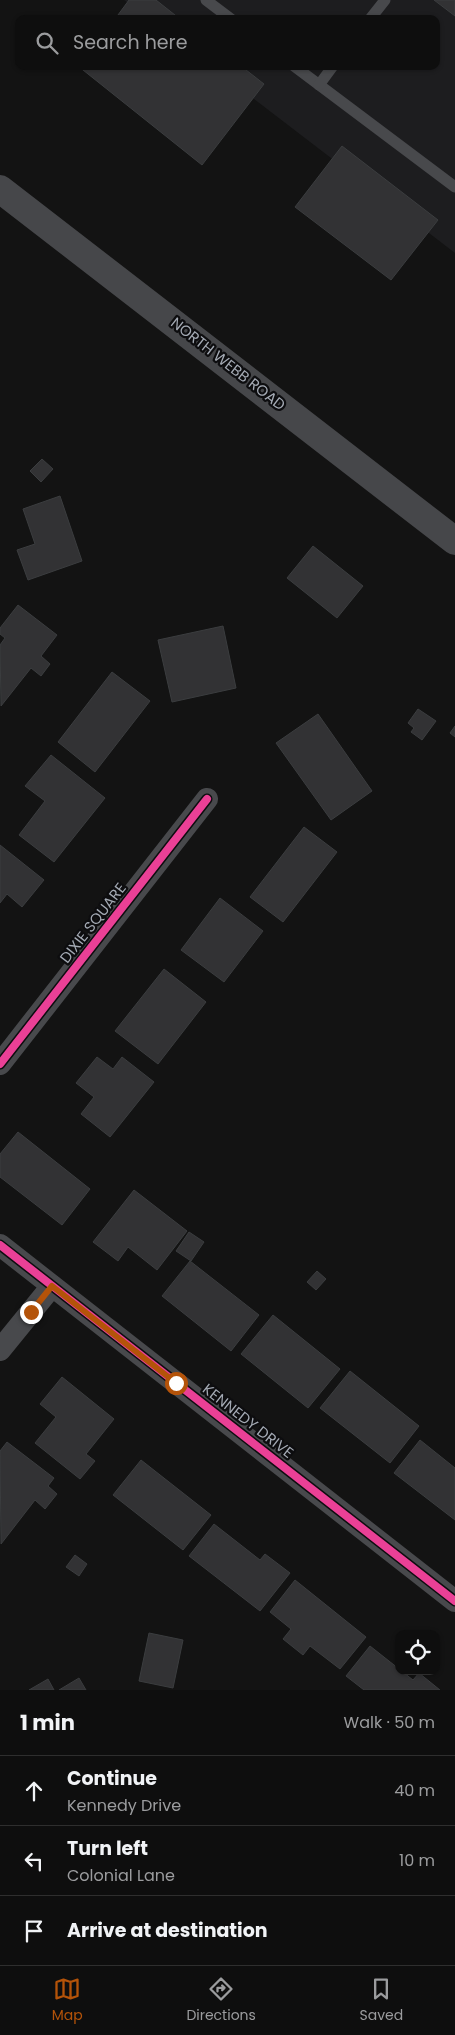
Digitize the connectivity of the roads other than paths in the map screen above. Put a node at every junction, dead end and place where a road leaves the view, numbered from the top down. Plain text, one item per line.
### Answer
1 (206, 0) edge
2 (385, 0) edge
3 (226, 15) edge
4 (373, 15) edge
5 (299, 70) edge
6 (330, 70) edge
7 (319, 85) junction
8 (455, 187) edge
9 (0, 189) edge
10 (455, 540) edge
11 (207, 799) dead end
12 (0, 1064) edge
13 (0, 1245) edge
14 (52, 1286) junction
15 (0, 1350) edge
16 (455, 1601) edge

1 - 3 lane
2 - 4 lane
5 - 7 lane
6 - 7 lane
7 - 8 lane
9 - 10 main road, NORTH WEBB ROAD
11 - 12 street, DIXIE SQUARE
13 - 14 street, KENNEDY DRIVE
14 - 15 street
14 - 16 street, KENNEDY DRIVE

